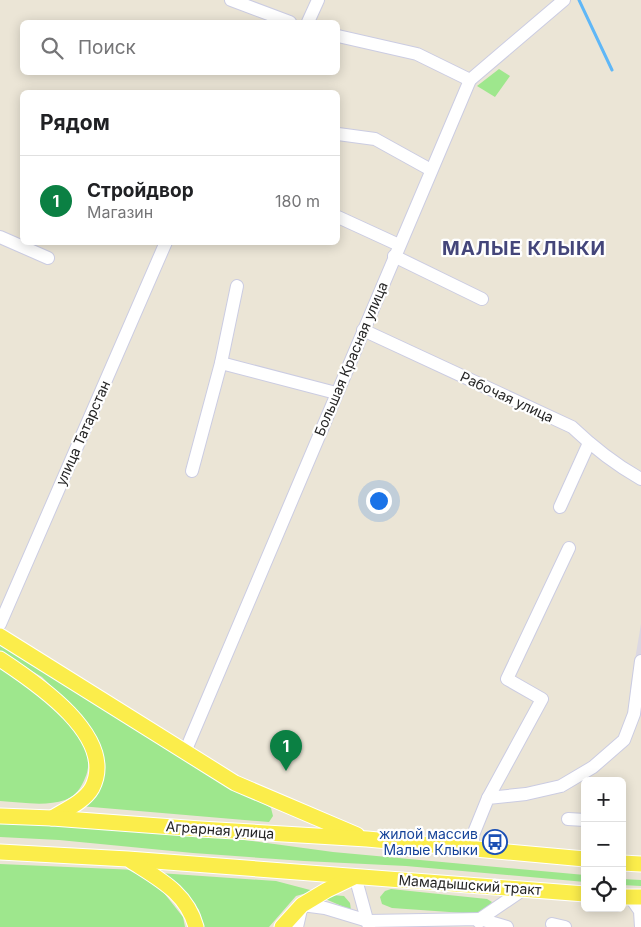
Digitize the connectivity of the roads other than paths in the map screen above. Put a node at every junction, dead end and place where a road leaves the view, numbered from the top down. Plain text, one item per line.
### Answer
1 (231, 0) edge
2 (318, 0) edge
3 (564, 0) edge
4 (285, 20) edge
5 (309, 20) edge
6 (340, 36) edge
7 (470, 80) junction
8 (340, 134) edge
9 (432, 170) junction
10 (340, 218) edge
11 (0, 237) edge
12 (165, 245) edge
13 (397, 251) junction
14 (48, 258) dead end
15 (237, 286) dead end
16 (482, 299) dead end
17 (363, 330) junction
18 (221, 363) junction
19 (336, 393) junction
20 (589, 443) junction
21 (192, 471) dead end
22 (641, 479) edge
23 (560, 508) dead end
24 (569, 548) dead end
25 (0, 624) edge
26 (0, 636) edge
27 (0, 659) edge
28 (641, 661) edge
29 (185, 752) junction
30 (488, 798) junction
31 (0, 816) edge
32 (52, 818) junction
33 (568, 819) dead end
34 (581, 820) edge
35 (367, 839) junction
36 (473, 849) junction
37 (0, 852) edge
38 (128, 859) junction
39 (581, 859) edge
40 (626, 863) edge
41 (641, 864) edge
42 (356, 876) junction
43 (524, 889) junction
44 (581, 894) edge
45 (631, 897) edge
46 (302, 905) junction
47 (479, 923) edge
48 (369, 924) edge
49 (552, 924) dead end
50 (196, 927) edge
51 (282, 927) edge
52 (297, 927) edge
53 (507, 927) edge
54 (565, 927) edge
55 (641, 927) edge

1 - 4 street
2 - 5 street
3 - 7 street, Большая Красная улица
6 - 7 street
7 - 9 street, Большая Красная улица
8 - 9 street
9 - 13 street, Большая Красная улица
10 - 13 street
11 - 14 street
12 - 25 street, улица Татарстан
13 - 16 street
13 - 17 street, Большая Красная улица
15 - 18 street
17 - 19 street, Большая Красная улица
17 - 20 street, Рабочая улица
18 - 19 street
18 - 21 street
19 - 29 street, Большая Красная улица
20 - 22 street, Рабочая улица
20 - 23 street
24 - 30 street
26 - 29 main road
27 - 32 main road
28 - 30 street
29 - 35 main road
30 - 36 street
31 - 32 main road, Аграрная улица
32 - 35 main road, Аграрная улица
33 - 34 street
35 - 36 main road, Аграрная улица
36 - 39 main road
37 - 38 main road
38 - 42 main road
38 - 50 main road
40 - 41 main road
42 - 43 main road, Мамадышский тракт
42 - 46 main road
42 - 48 street
43 - 44 main road, Мамадышский тракт
43 - 47 street
45 - 55 street
46 - 48 street
46 - 51 main road
46 - 52 street
47 - 48 street
47 - 53 street
49 - 54 street

